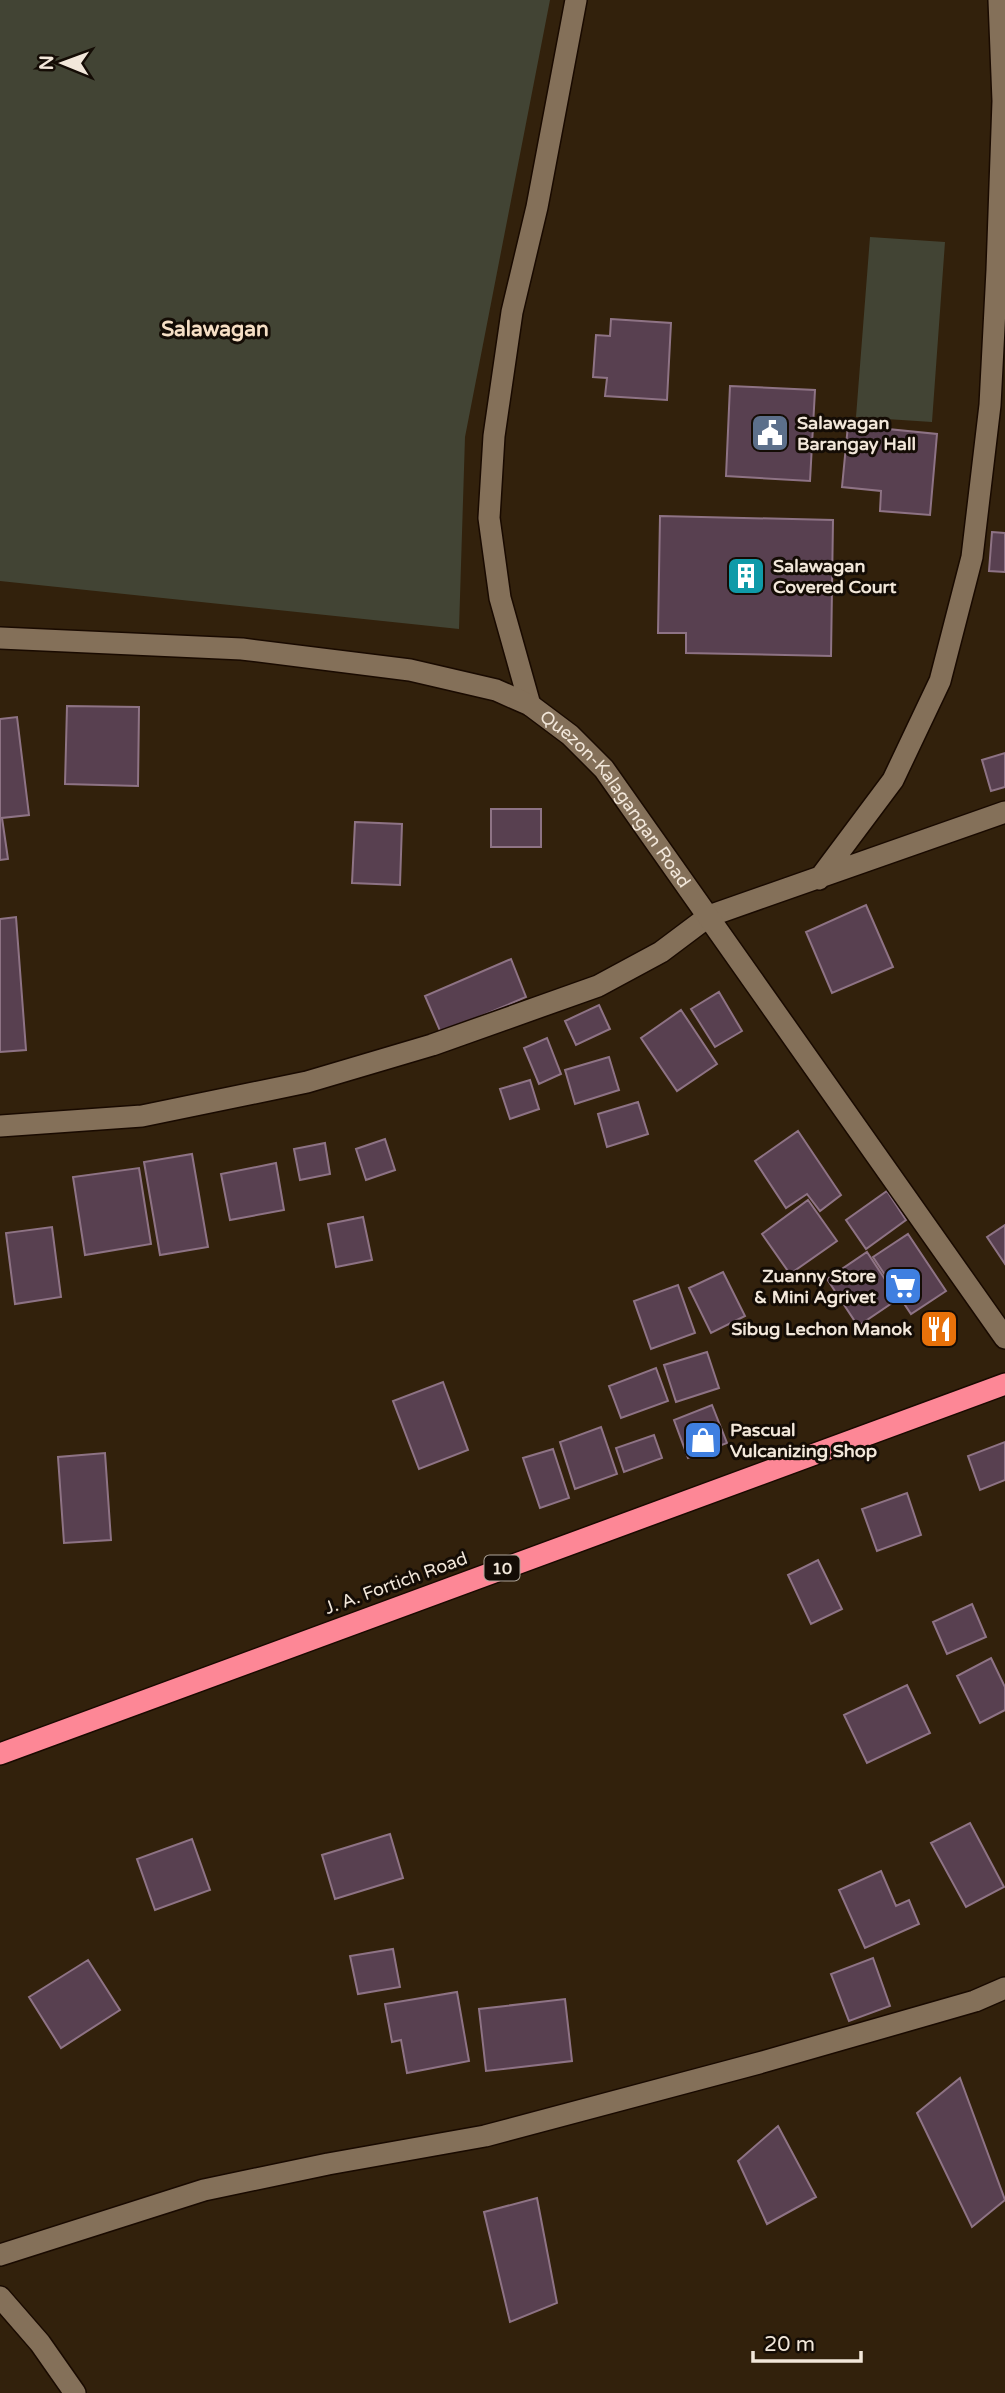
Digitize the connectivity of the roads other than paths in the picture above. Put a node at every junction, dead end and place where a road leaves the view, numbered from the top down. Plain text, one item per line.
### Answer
1 (576, 0) edge
2 (999, 0) edge
3 (0, 638) edge
4 (530, 705) junction
5 (1005, 812) edge
6 (819, 879) junction
7 (709, 916) junction
8 (0, 1126) edge
9 (1005, 1338) edge
10 (1005, 1384) edge
11 (0, 1754) edge
12 (1005, 1988) edge
13 (0, 2255) edge
14 (0, 2297) edge
15 (75, 2393) edge

1 - 4 street
2 - 6 street
3 - 4 street, Quezon-Kalagangan Road
4 - 7 street, Quezon-Kalagangan Road
5 - 6 street
6 - 7 street
7 - 8 street
7 - 9 street, Quezon-Kalagangan Road
10 - 11 highway, J. A. Fortich Road / 10
12 - 13 street
14 - 15 street

